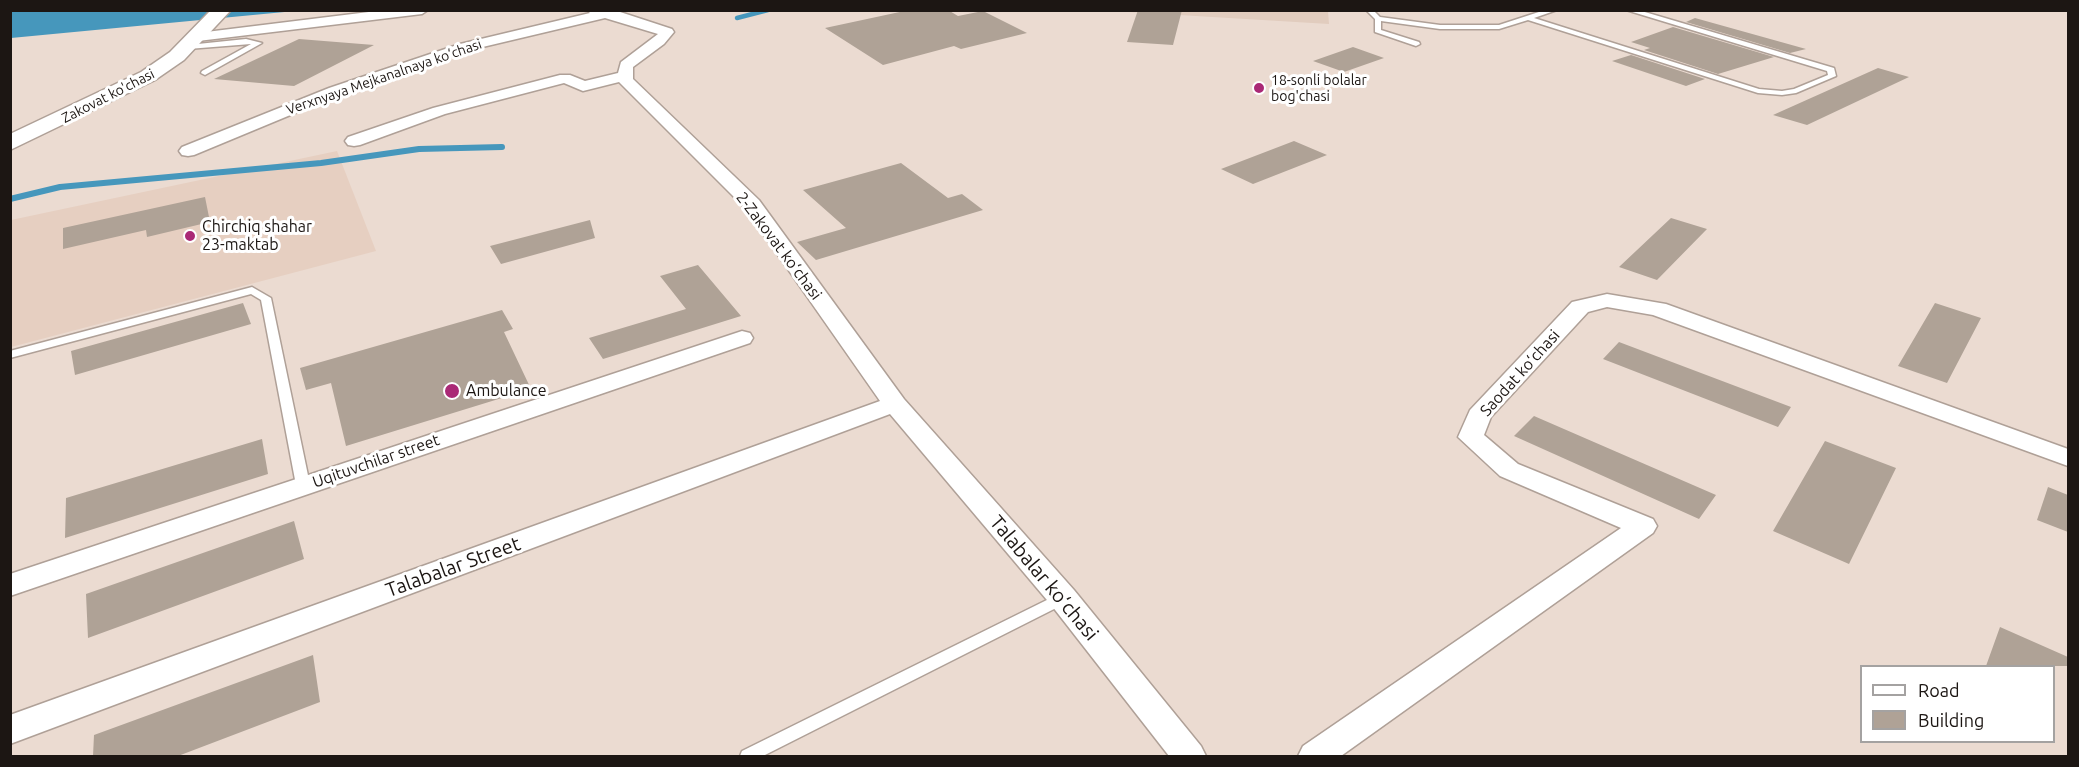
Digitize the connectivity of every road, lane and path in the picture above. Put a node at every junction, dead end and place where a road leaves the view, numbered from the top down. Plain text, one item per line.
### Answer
1 (422, 10) edge
2 (1369, 10) edge
3 (1554, 10) edge
4 (1629, 10) edge
5 (606, 12) edge
6 (1378, 19) junction
7 (1530, 19) junction
8 (203, 30) edge
9 (1416, 44) dead end
10 (205, 73) dead end
11 (625, 76) junction
12 (354, 141) dead end
13 (10, 143) edge
14 (188, 151) dead end
15 (742, 338) dead end
16 (10, 354) edge
17 (895, 404) junction
18 (2068, 458) edge
19 (303, 485) junction
20 (10, 585) edge
21 (1063, 598) junction
22 (10, 730) edge
23 (748, 756) edge
24 (1189, 756) edge
25 (1315, 756) edge

1 - 8 street
2 - 6 lane
3 - 7 lane
4 - 7 lane
5 - 11 street
5 - 14 street, Verxnyaya Mejkanalnaya ko‘chasi
6 - 7 lane
6 - 9 lane
8 - 10 lane
8 - 13 main road, Zakovat ko'chasi
11 - 12 street
11 - 17 street, 2-Zakovat ko‘chasi
15 - 19 street, Uqituvchilar street
16 - 19 lane
17 - 21 street, Talabalar ko‘chasi
17 - 22 street, Talabalar Street
18 - 25 street, Saodat ko‘chasi
19 - 20 street, Uqituvchilar street
21 - 23 lane
21 - 24 street, Talabalar ko‘chasi

